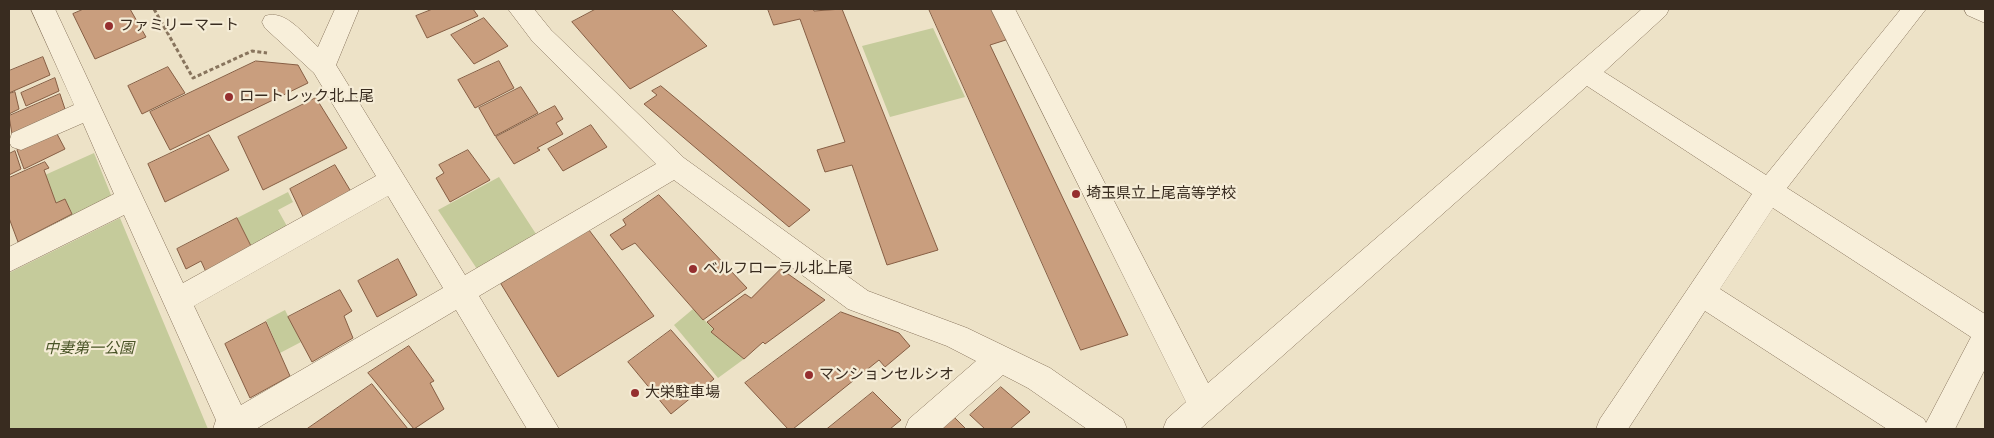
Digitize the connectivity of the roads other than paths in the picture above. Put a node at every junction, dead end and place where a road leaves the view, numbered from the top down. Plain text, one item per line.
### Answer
1 (43, 9) edge
2 (347, 9) edge
3 (520, 9) edge
4 (1003, 9) edge
5 (1657, 9) edge
6 (1914, 9) edge
7 (1976, 9) edge
8 (1985, 14) edge
9 (274, 22) dead end
10 (323, 66) junction
11 (1586, 73) junction
12 (89, 109) junction
13 (21, 140) dead end
14 (675, 166) junction
15 (393, 180) junction
16 (1769, 191) junction
17 (130, 199) junction
18 (9, 260) edge
19 (462, 293) junction
20 (1701, 293) junction
21 (177, 301) junction
22 (1985, 330) edge
23 (1985, 340) edge
24 (1000, 359) junction
25 (1206, 405) junction
26 (233, 428) edge
27 (544, 429) edge
28 (920, 429) edge
29 (1112, 429) edge
30 (1178, 429) edge
31 (1610, 429) edge
32 (1913, 429) edge
33 (1939, 429) edge

1 - 12 street
2 - 10 street
3 - 14 street
4 - 25 street
5 - 11 street
6 - 16 street
7 - 8 street
9 - 10 street
10 - 15 street
11 - 16 street
11 - 25 street
12 - 13 street
12 - 17 street
14 - 19 street
14 - 24 street
15 - 19 street
15 - 21 street
16 - 20 street
16 - 22 street
17 - 18 street
17 - 21 street
19 - 26 street
19 - 27 street
20 - 31 street
20 - 32 street
21 - 26 street
23 - 33 street
24 - 28 street
24 - 29 street
25 - 30 street

